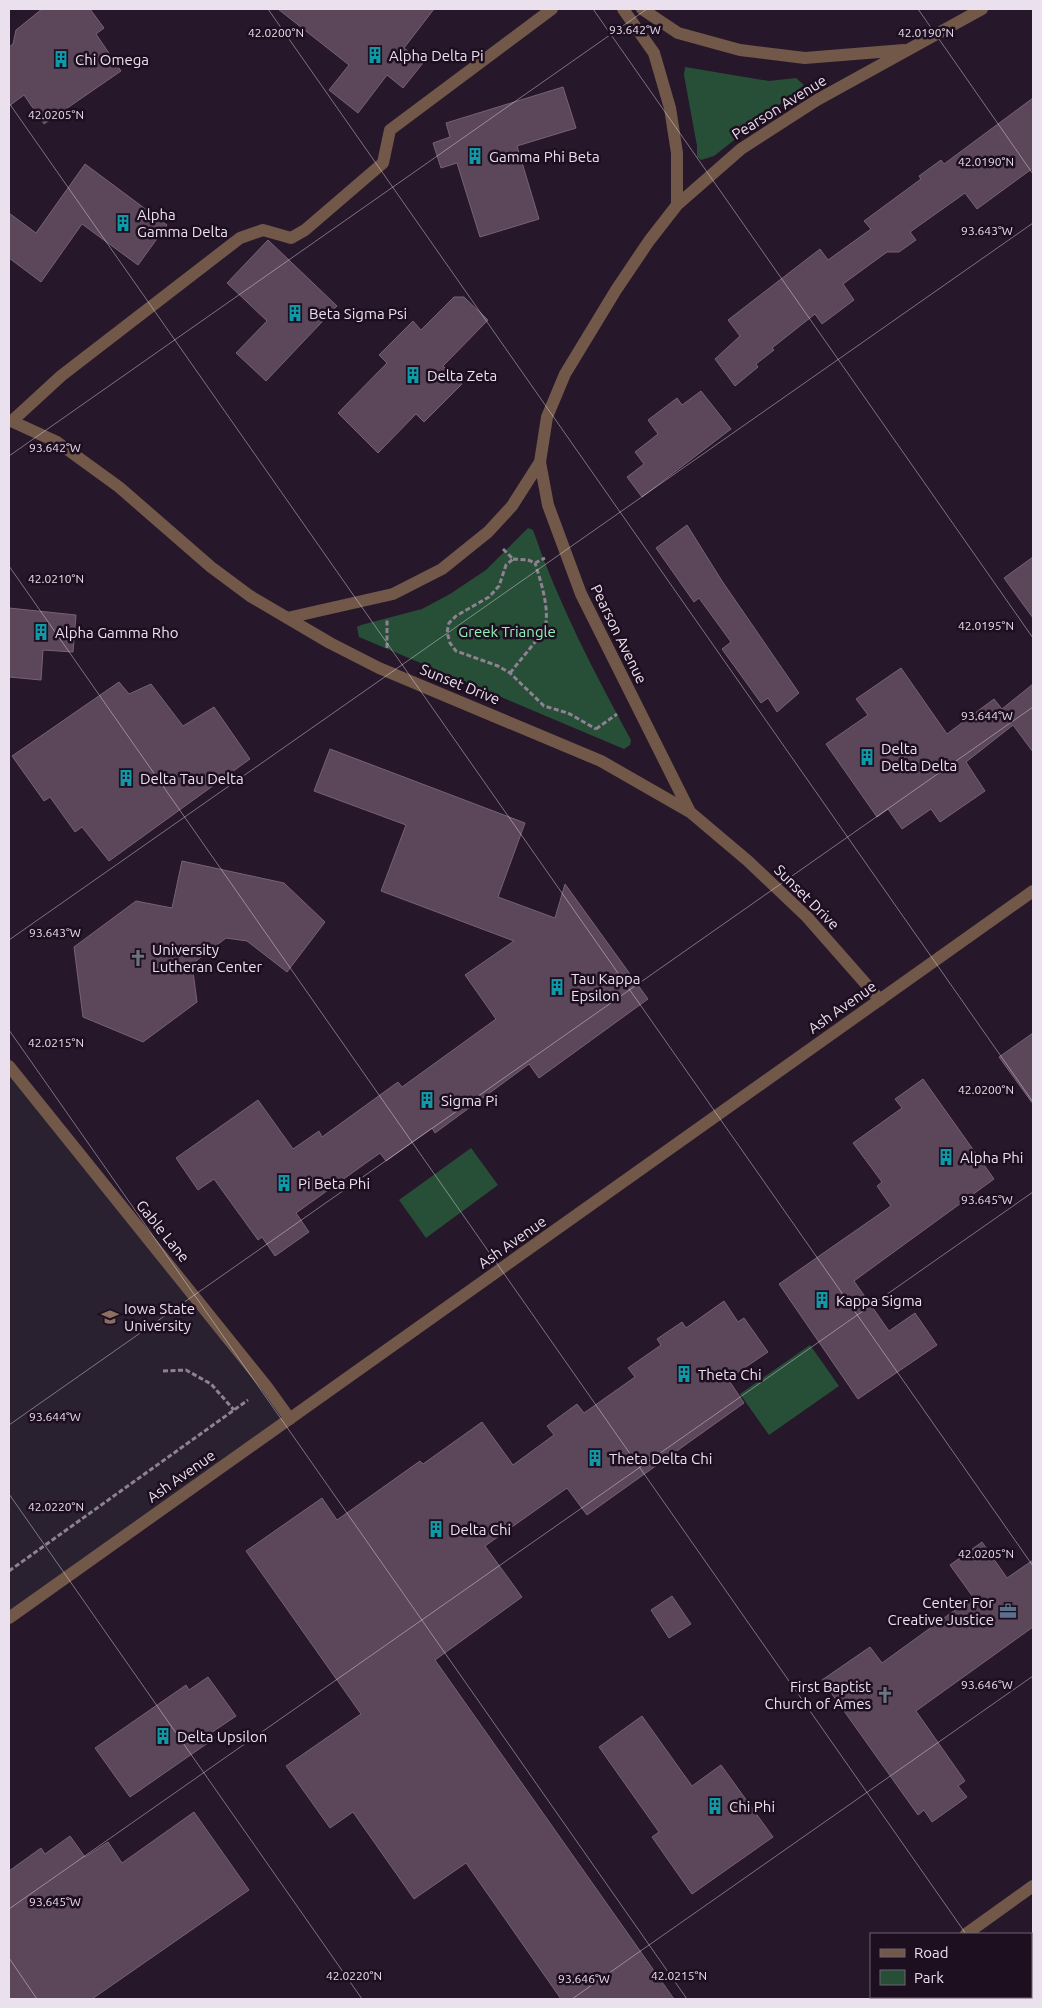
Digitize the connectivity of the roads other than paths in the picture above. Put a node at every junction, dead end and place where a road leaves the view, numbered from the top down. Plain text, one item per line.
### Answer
1 (552, 9) edge
2 (623, 9) edge
3 (642, 9) edge
4 (982, 9) edge
5 (909, 50) junction
6 (677, 205) junction
7 (10, 420) edge
8 (540, 462) junction
9 (286, 618) junction
10 (690, 812) junction
11 (1033, 891) edge
12 (880, 1000) junction
13 (9, 1066) edge
14 (290, 1419) junction
15 (9, 1618) edge
16 (1033, 1886) edge
17 (967, 1933) edge

1 - 7 street
2 - 6 street
3 - 5 street, Pearson Avenue
4 - 5 street, Pearson Avenue
5 - 6 street, Pearson Avenue
6 - 8 street, Pearson Avenue
7 - 9 street, Sunset Drive
8 - 9 street, Pearson Avenue
8 - 10 street, Pearson Avenue
9 - 10 street, Sunset Drive
10 - 12 street, Sunset Drive
11 - 12 street, Ash Avenue
12 - 14 street, Ash Avenue
13 - 14 street, Gable Lane
14 - 15 street, Ash Avenue
16 - 17 street

